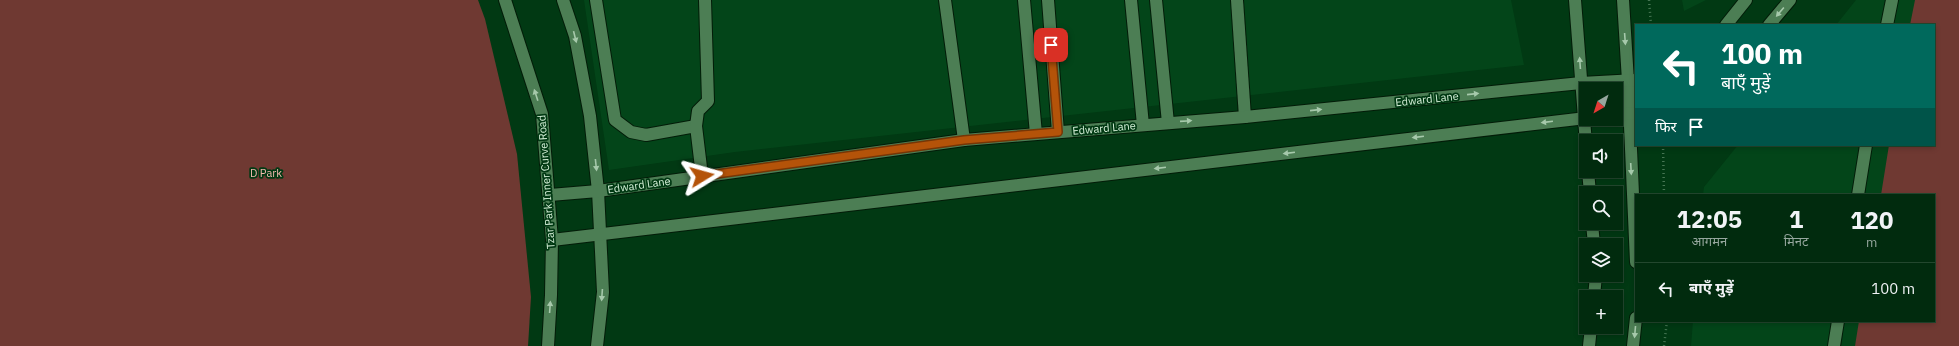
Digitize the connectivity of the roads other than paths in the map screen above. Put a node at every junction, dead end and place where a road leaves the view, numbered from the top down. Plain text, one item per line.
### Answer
1 (505, 0) edge
2 (563, 0) edge
3 (596, 0) edge
4 (705, 0) edge
5 (945, 0) edge
6 (1024, 0) edge
7 (1048, 0) edge
8 (1131, 0) edge
9 (1156, 0) edge
10 (1237, 0) edge
11 (1575, 0) edge
12 (1623, 0) edge
13 (1746, 0) edge
14 (1790, 0) edge
15 (1892, 0) edge
16 (1727, 24) edge
17 (1770, 24) edge
18 (1886, 24) edge
19 (1632, 80) edge
20 (1581, 82) edge
21 (1598, 82) edge
22 (1579, 83) edge
23 (1632, 113) edge
24 (1245, 117) junction
25 (1579, 119) edge
26 (1168, 123) junction
27 (1143, 124) junction
28 (696, 126) junction
29 (1058, 132) junction
30 (1036, 134) junction
31 (964, 140) junction
32 (1866, 146) edge
33 (702, 176) junction
34 (598, 191) junction
35 (1858, 194) edge
36 (550, 195) junction
37 (1635, 225) edge
38 (602, 235) junction
39 (552, 240) junction
40 (1636, 322) edge
41 (1838, 322) edge
42 (1590, 334) edge
43 (548, 346) edge
44 (597, 346) edge
45 (1589, 346) edge
46 (1633, 346) edge
47 (1834, 346) edge

36 -> 1 street, Tzar Park Inner Curve Road
2 -> 34 street
3 - 28 street
4 - 28 street
5 - 31 street
6 - 30 street
7 - 29 street
8 - 27 street
9 - 26 street
10 - 24 street
20 -> 11 street
12 -> 19 street
13 - 16 street
14 -> 17 street
15 - 18 street
19 - 21 street, Edward Lane
19 - 23 street
24 -> 22 street, Edward Lane
23 -> 37 street
26 -> 24 street, Edward Lane
25 -> 38 street
26 - 27 street, Edward Lane
27 - 29 street, Edward Lane
28 - 33 street
29 - 30 street, Edward Lane
30 - 31 street, Edward Lane
31 - 33 street, Edward Lane
32 - 35 street
33 - 34 street, Edward Lane
34 - 36 street, Edward Lane
34 - 38 street
36 - 39 street, Tzar Park Inner Curve Road
38 - 39 street
38 -> 44 street
43 -> 39 street, Tzar Park Inner Curve Road
40 -> 46 street
41 - 47 street
42 - 45 street

